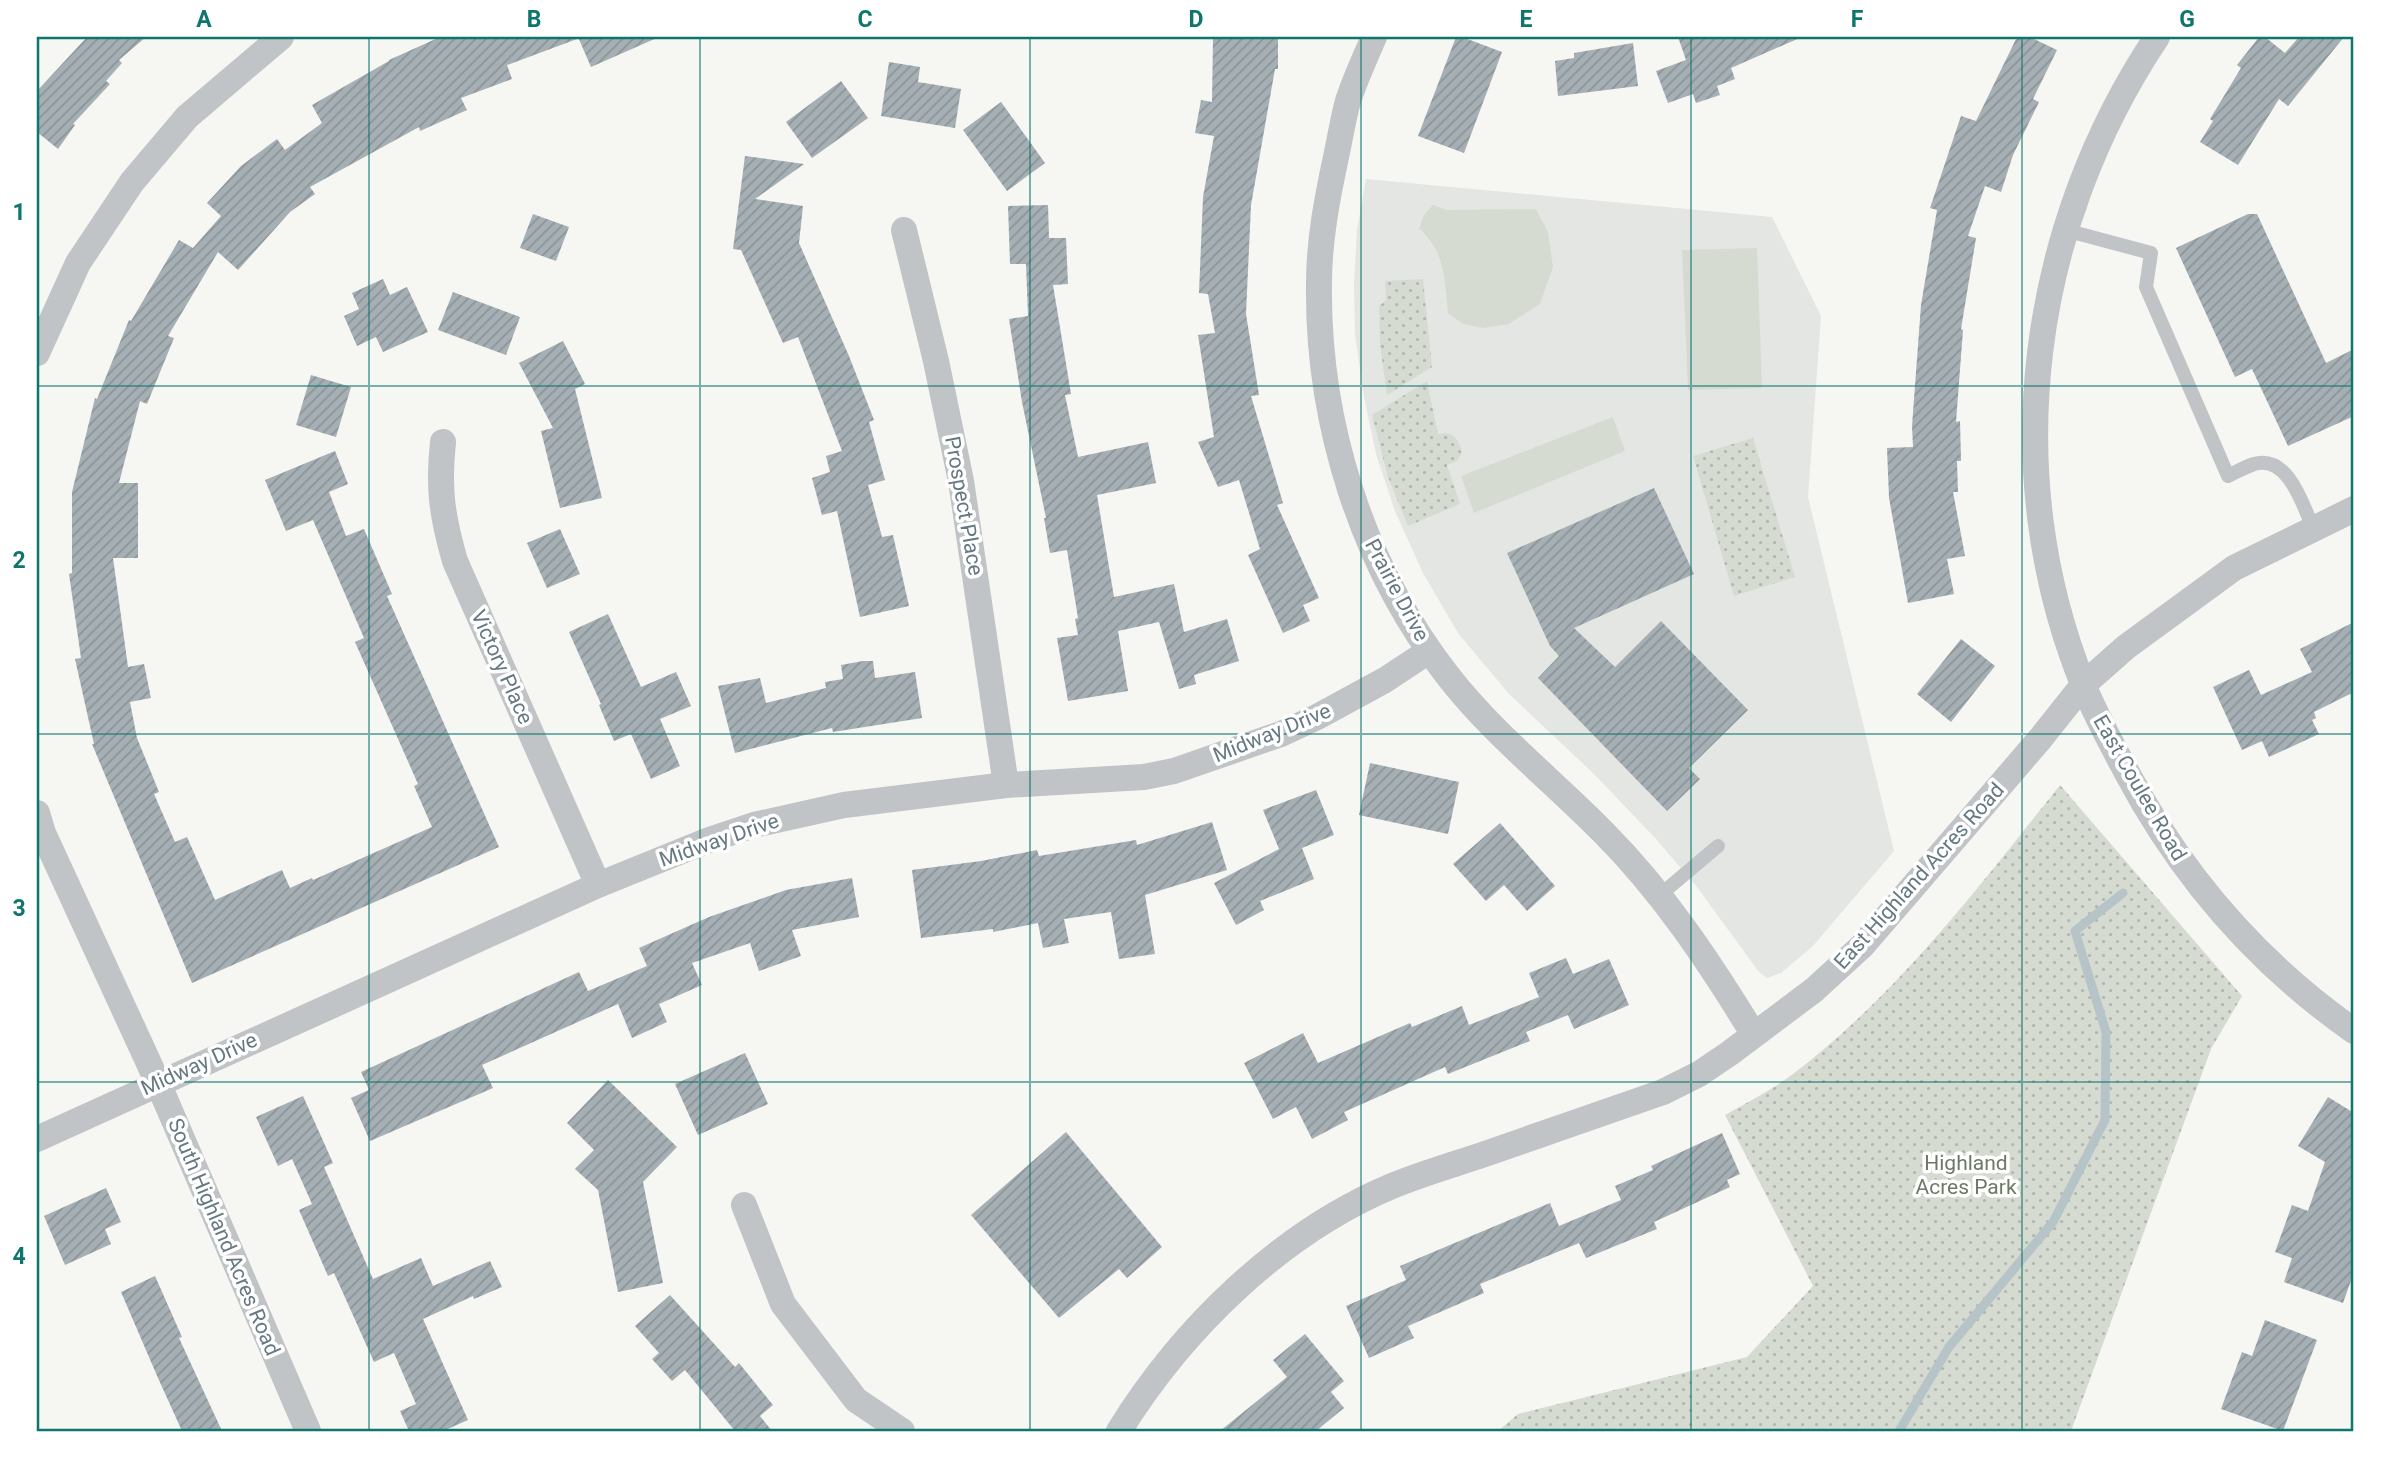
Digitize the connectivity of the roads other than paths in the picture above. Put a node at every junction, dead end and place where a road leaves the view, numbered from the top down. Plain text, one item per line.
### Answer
1 (281, 37) edge
2 (1374, 37) edge
3 (2157, 37) edge
4 (904, 230) dead end
5 (2065, 230) junction
6 (37, 353) edge
7 (443, 442) dead end
8 (2354, 509) edge
9 (2312, 528) junction
10 (1429, 651) junction
11 (2083, 685) junction
12 (1006, 785) junction
13 (37, 813) edge
14 (1718, 846) dead end
15 (598, 885) junction
16 (1660, 895) junction
17 (2354, 1031) edge
18 (1754, 1035) junction
19 (158, 1083) junction
20 (37, 1139) edge
21 (744, 1205) dead end
22 (308, 1431) edge
23 (902, 1431) edge
24 (1119, 1431) edge

1 - 6 street
2 - 10 street, Prairie Drive
3 - 5 street, East Coulee Road
4 - 12 street, Prospect Place
5 - 9 lane
5 - 11 street, East Coulee Road
7 - 15 street, Victory Place
8 - 9 street, East Highland Acres Road
9 - 11 street, East Highland Acres Road
10 - 12 street, Midway Drive
10 - 16 street, Prairie Drive
11 - 17 street, East Coulee Road
11 - 18 street, East Highland Acres Road
12 - 15 street, Midway Drive
13 - 19 street, South Highland Acres Road
14 - 16 lane
15 - 19 street, Midway Drive
16 - 18 street, Prairie Drive
18 - 24 street, East Highland Acres Road
19 - 20 street, Midway Drive
19 - 22 street, South Highland Acres Road
21 - 23 street

